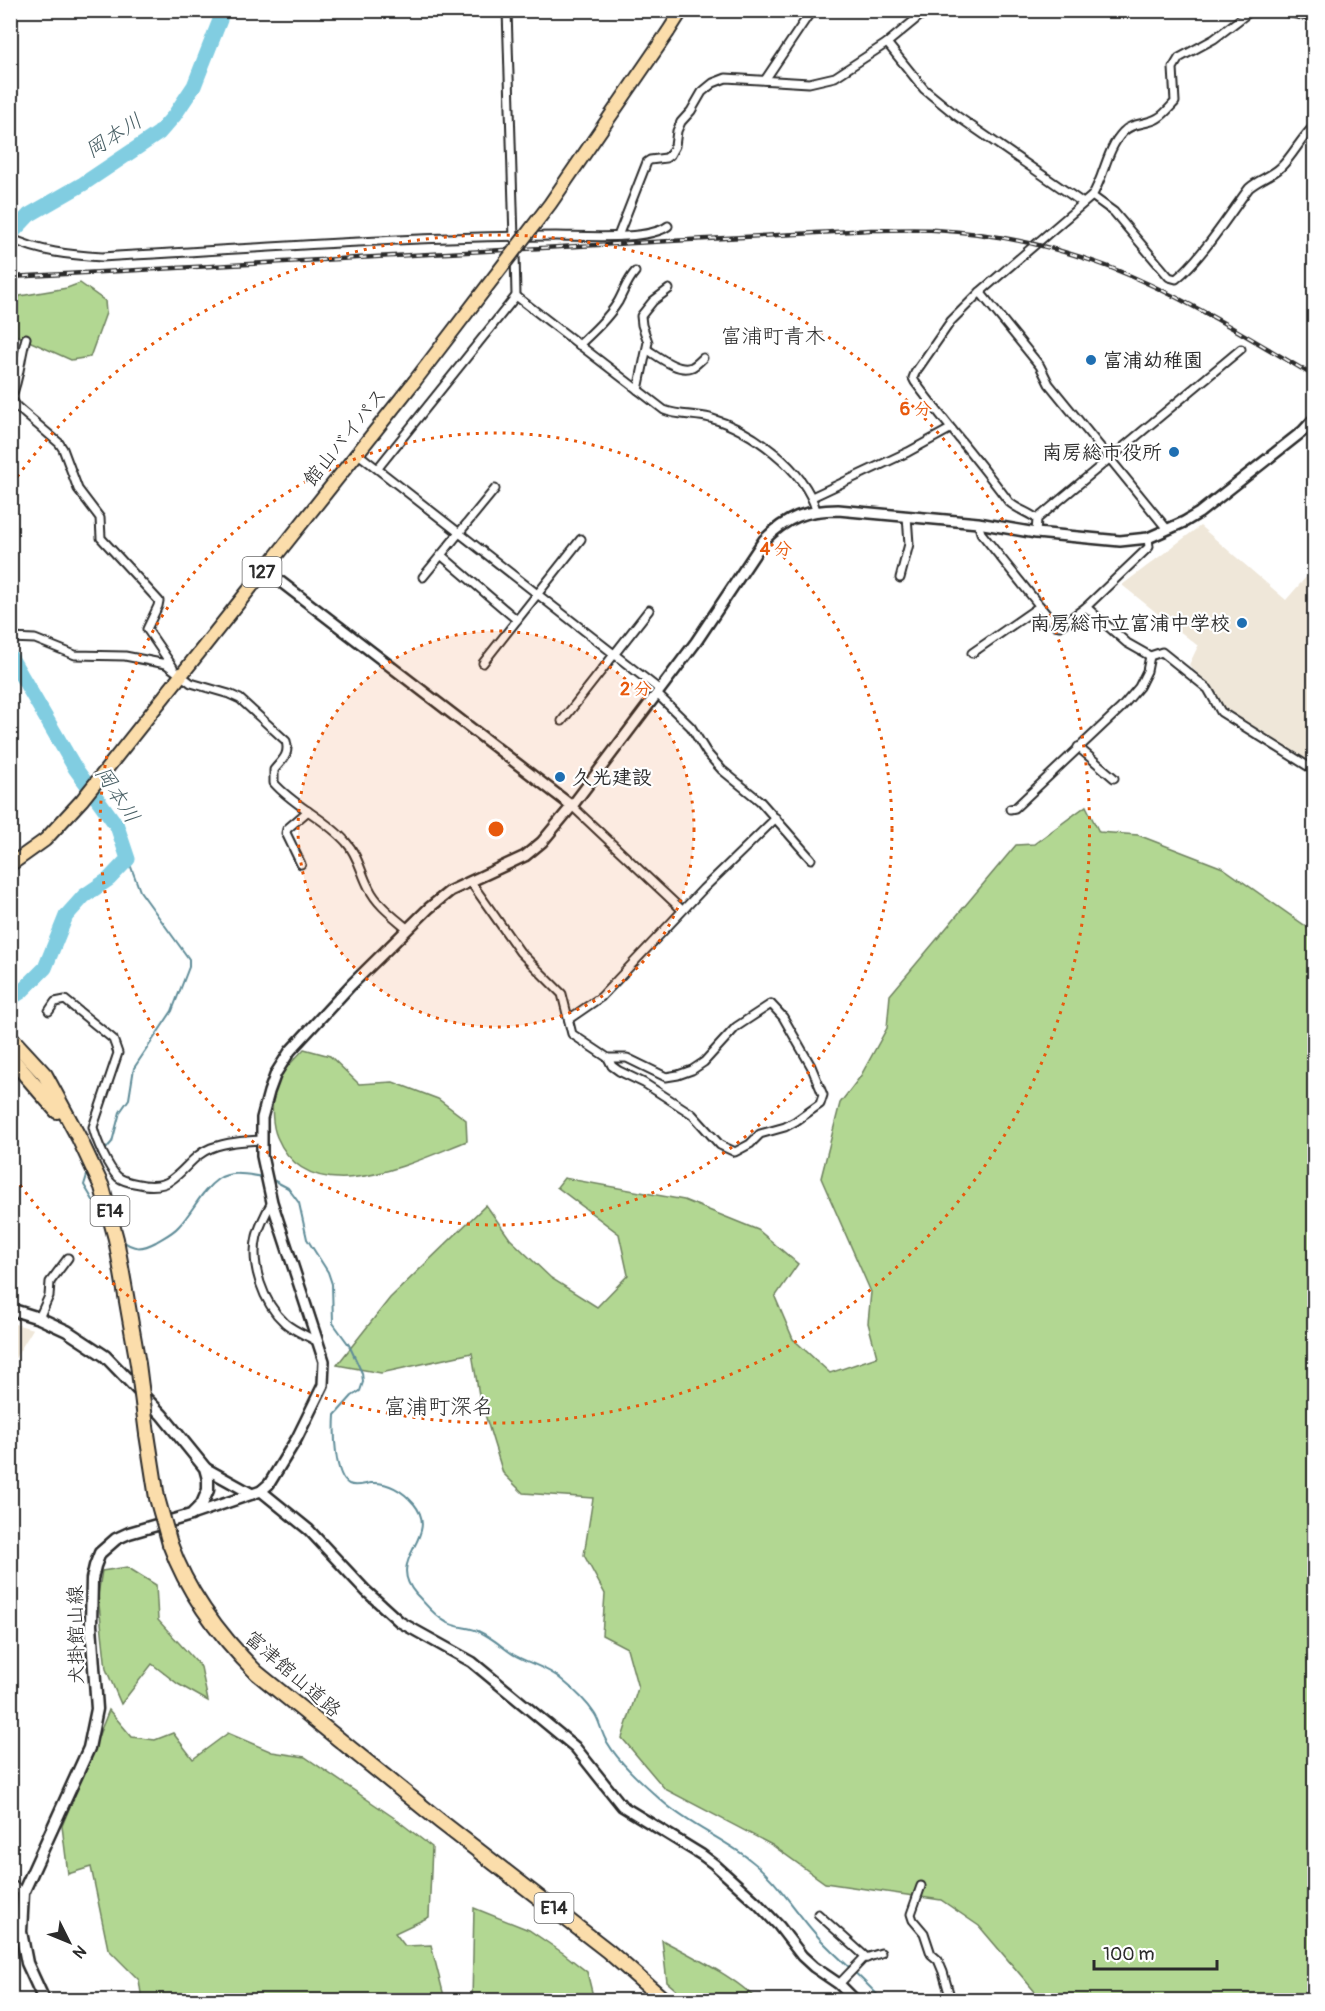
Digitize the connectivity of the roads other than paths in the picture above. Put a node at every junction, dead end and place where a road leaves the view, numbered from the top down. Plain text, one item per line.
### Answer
1 (507, 10) edge
2 (682, 10) edge
3 (812, 10) edge
4 (927, 10) edge
5 (1252, 10) edge
6 (1273, 10) edge
7 (1314, 17) edge
8 (887, 43) junction
9 (765, 80) junction
10 (1314, 126) edge
11 (1092, 195) junction
12 (1083, 202) junction
13 (668, 226) dead end
14 (514, 236) junction
15 (618, 236) junction
16 (10, 238) edge
17 (635, 272) dead end
18 (669, 289) dead end
19 (980, 292) junction
20 (516, 296) junction
21 (26, 338) dead end
22 (579, 345) junction
23 (1241, 348) dead end
24 (648, 350) junction
25 (703, 358) dead end
26 (638, 390) junction
27 (1314, 419) edge
28 (950, 429) junction
29 (357, 453) junction
30 (1110, 459) junction
31 (378, 468) junction
32 (495, 489) dead end
33 (812, 497) junction
34 (816, 510) junction
35 (907, 516) junction
36 (1037, 519) junction
37 (978, 523) junction
38 (1167, 529) junction
39 (459, 532) junction
40 (1036, 533) junction
41 (1148, 538) junction
42 (581, 540) dead end
43 (441, 555) junction
44 (264, 569) junction
45 (423, 577) dead end
46 (900, 578) dead end
47 (537, 593) junction
48 (1040, 606) junction
49 (1086, 607) junction
50 (649, 610) dead end
51 (517, 620) junction
52 (13, 637) edge
53 (972, 653) dead end
54 (614, 654) junction
55 (1150, 656) junction
56 (483, 663) dead end
57 (177, 671) junction
58 (658, 692) junction
59 (562, 721) dead end
60 (1078, 747) junction
61 (1314, 770) edge
62 (1114, 778) dead end
63 (572, 807) junction
64 (1010, 810) dead end
65 (308, 811) junction
66 (776, 818) junction
67 (811, 859) dead end
68 (301, 864) dead end
69 (10, 865) edge
70 (470, 881) junction
71 (679, 908) dead end
72 (408, 929) junction
73 (49, 1011) dead end
74 (569, 1019) junction
75 (10, 1036) edge
76 (10, 1057) edge
77 (608, 1058) junction
78 (79, 1138) junction
79 (261, 1140) junction
80 (273, 1202) junction
81 (68, 1258) dead end
82 (10, 1309) edge
83 (39, 1318) junction
84 (318, 1342) junction
85 (206, 1468) junction
86 (256, 1492) junction
87 (191, 1515) junction
88 (10, 1883) edge
89 (921, 1886) dead end
90 (23, 1893) junction
91 (818, 1914) dead end
92 (880, 1953) dead end
93 (867, 1958) junction
94 (839, 1984) junction
95 (44, 2001) edge
96 (664, 2001) edge
97 (855, 2001) edge
98 (951, 2001) edge

1 - 14 street
2 - 29 highway, 館山バイパス / 127, bridge
3 - 9 street
4 - 8 street
5 - 11 street
6 - 7 street
8 - 9 street
8 - 12 street
9 - 15 street
10 - 11 street
11 - 12 street
12 - 19 street
13 - 15 street
14 - 15 street
14 - 16 street
14 - 20 street
17 - 22 street
18 - 24 street
19 - 28 street
19 - 30 street
20 - 22 street
20 - 31 street
21 - 57 street
22 - 26 street
23 - 30 street
24 - 25 street
24 - 26 street
26 - 33 street
27 - 38 street
28 - 33 street
28 - 36 street
29 - 31 street
29 - 44 highway, 館山バイパス / 127
30 - 36 street
30 - 38 street
31 - 39 street
32 - 39 street
33 - 34 street
34 - 35 street
34 - 58 street
35 - 37 street
35 - 46 street
36 - 40 street
37 - 40 street
37 - 48 street
38 - 41 street
39 - 43 street
39 - 47 street
40 - 41 street
41 - 49 street
42 - 47 street
43 - 45 street
43 - 51 street
44 - 57 highway, 館山バイパス / 127
44 - 63 street
47 - 51 street
47 - 54 street
48 - 49 street
48 - 53 street
49 - 55 street
50 - 54 street
51 - 56 street
52 - 57 street
54 - 58 street
54 - 59 street
55 - 60 street
55 - 61 street
57 - 65 street
57 - 69 highway, 館山バイパス / 127
58 - 63 street
58 - 66 street
60 - 62 street
60 - 64 street
63 - 70 street
63 - 71 street
65 - 68 street
65 - 72 street
66 - 67 street
66 - 74 street
70 - 72 street
70 - 74 street
72 - 79 street
73 - 79 street
74 - 77 street
75 - 78 highway
76 - 78 highway
77 - 77 street
78 - 96 highway, 富津館山道路 / E14, bridge
79 - 80 street
80 - 84 street
80 - 84 street
81 - 83 street
82 - 83 main road
83 - 85 main road
84 - 86 street
85 - 86 street
85 - 87 main road
86 - 87 street
86 - 94 street
87 - 90 main road, 犬掛館山線
88 - 90 street
89 - 98 street
90 - 95 main road, 犬掛館山線
91 - 93 street
92 - 93 street
93 - 94 street
94 - 97 street

